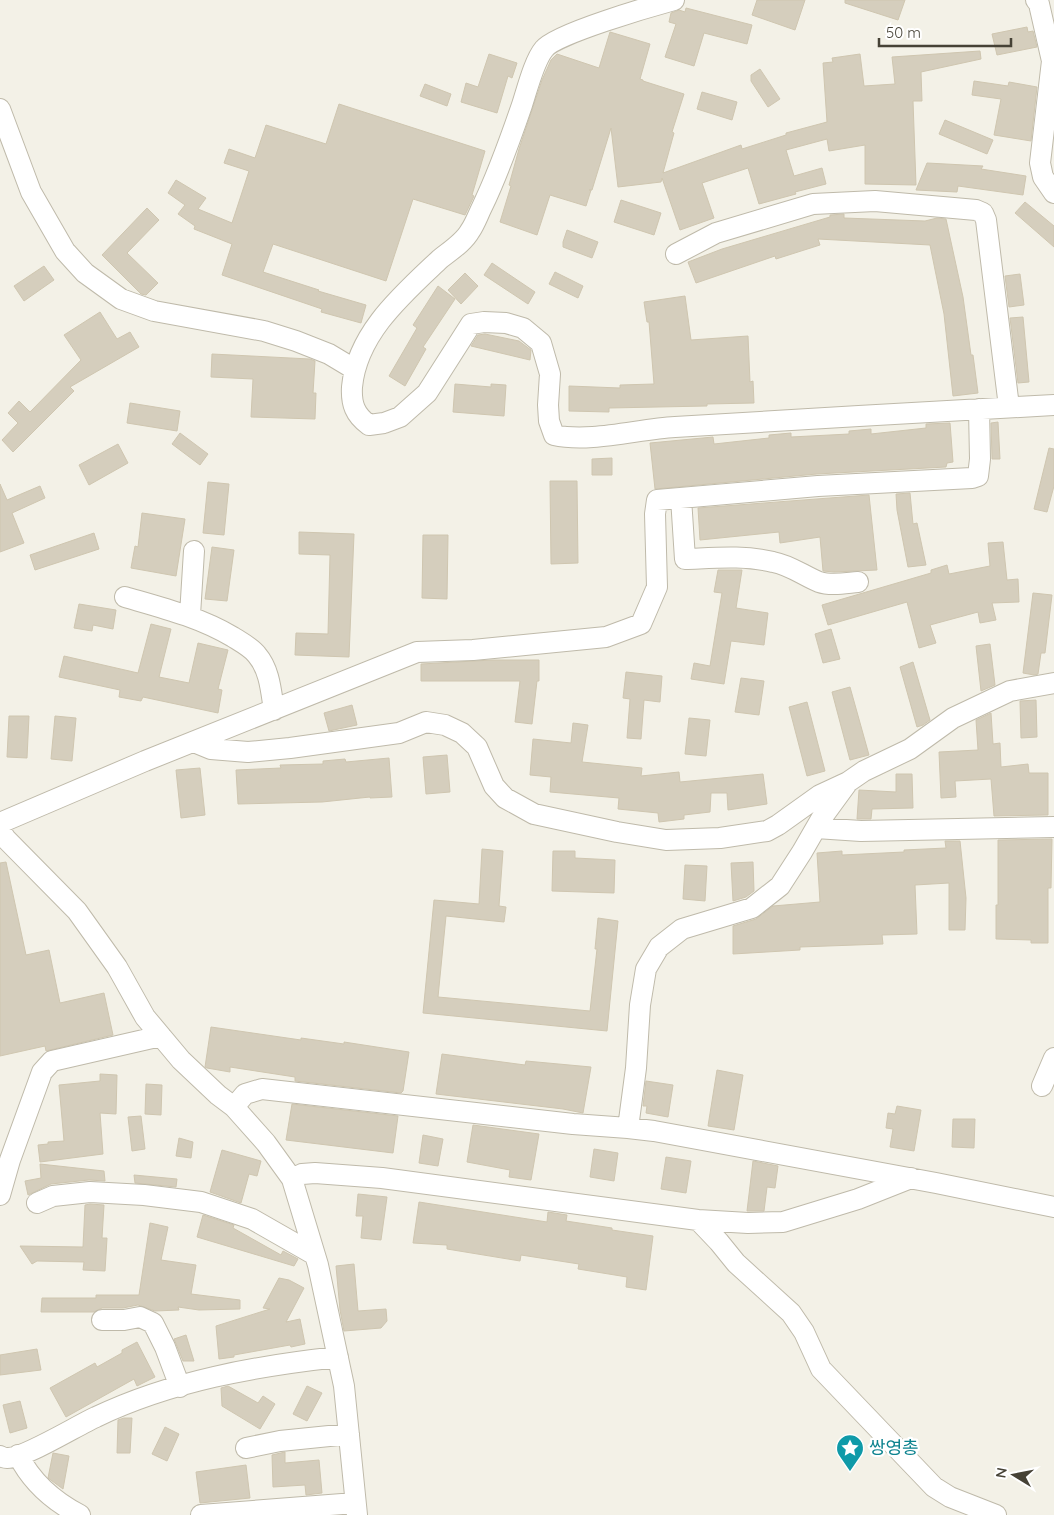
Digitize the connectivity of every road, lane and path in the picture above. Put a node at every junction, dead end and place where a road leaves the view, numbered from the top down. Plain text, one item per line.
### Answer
1 (674, 0) edge
2 (1036, 0) edge
3 (0, 109) edge
4 (1054, 193) edge
5 (676, 254) dead end
6 (354, 369) junction
7 (1054, 405) edge
8 (1009, 407) junction
9 (980, 409) junction
10 (681, 498) junction
11 (194, 551) dead end
12 (858, 582) dead end
13 (125, 597) dead end
14 (190, 615) junction
15 (1054, 683) edge
16 (274, 710) junction
17 (194, 742) junction
18 (848, 782) junction
19 (0, 823) edge
20 (1054, 827) edge
21 (816, 828) junction
22 (0, 830) edge
23 (160, 1036) junction
24 (1054, 1058) edge
25 (1042, 1086) dead end
26 (234, 1107) junction
27 (628, 1128) junction
28 (911, 1178) junction
29 (292, 1179) junction
30 (0, 1195) edge
31 (37, 1203) dead end
32 (1054, 1207) edge
33 (698, 1220) junction
34 (314, 1255) junction
35 (102, 1320) dead end
36 (338, 1357) junction
37 (180, 1387) junction
38 (349, 1434) junction
39 (246, 1448) dead end
40 (9, 1456) edge
41 (356, 1509) edge
42 (80, 1515) edge
43 (201, 1515) edge
44 (996, 1515) edge

1 - 6 street
2 - 4 street
3 - 6 street
5 - 8 street
6 - 9 street
7 - 8 street
8 - 9 street
9 - 10 street
10 - 12 street
10 - 16 street
11 - 14 street
13 - 14 street
14 - 16 street
15 - 18 street
16 - 17 street
17 - 18 street
17 - 19 street
18 - 21 street
20 - 21 street
21 - 27 street
22 - 23 street
23 - 26 street
23 - 30 street
24 - 25 street
26 - 27 street
26 - 29 street
27 - 28 street
28 - 32 street
28 - 33 street
29 - 33 street
29 - 34 street
31 - 34 street
33 - 44 street
34 - 36 street
35 - 37 street
36 - 37 street
36 - 38 street
37 - 40 street
38 - 39 street
38 - 41 street
40 - 42 street
41 - 43 street

